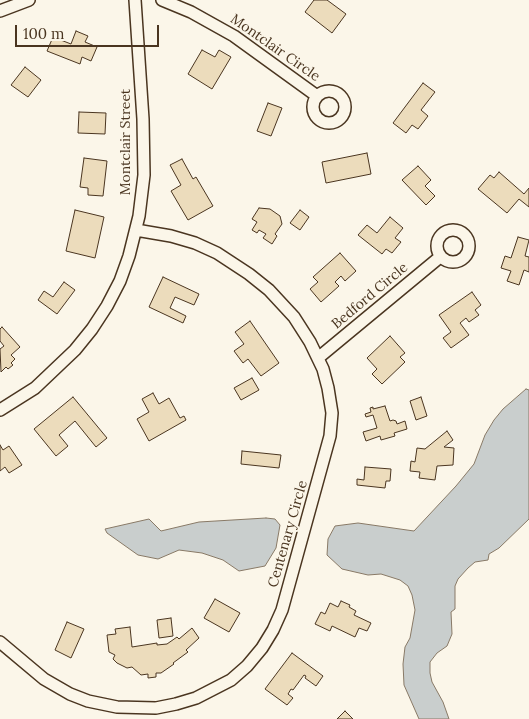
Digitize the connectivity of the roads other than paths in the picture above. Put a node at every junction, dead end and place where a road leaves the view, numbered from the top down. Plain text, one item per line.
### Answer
1 (29, 0) edge
2 (135, 0) edge
3 (162, 0) edge
4 (0, 11) edge
5 (317, 96) dead end
6 (136, 230) junction
7 (440, 257) dead end
8 (318, 358) junction
9 (0, 410) edge
10 (0, 642) edge

1 - 4 street
2 - 6 street, Montclair Street
3 - 5 street, Montclair Circle
6 - 8 street, Centenary Circle
6 - 9 street, Montclair Street
7 - 8 street, Bedford Circle
8 - 10 street, Centenary Circle

